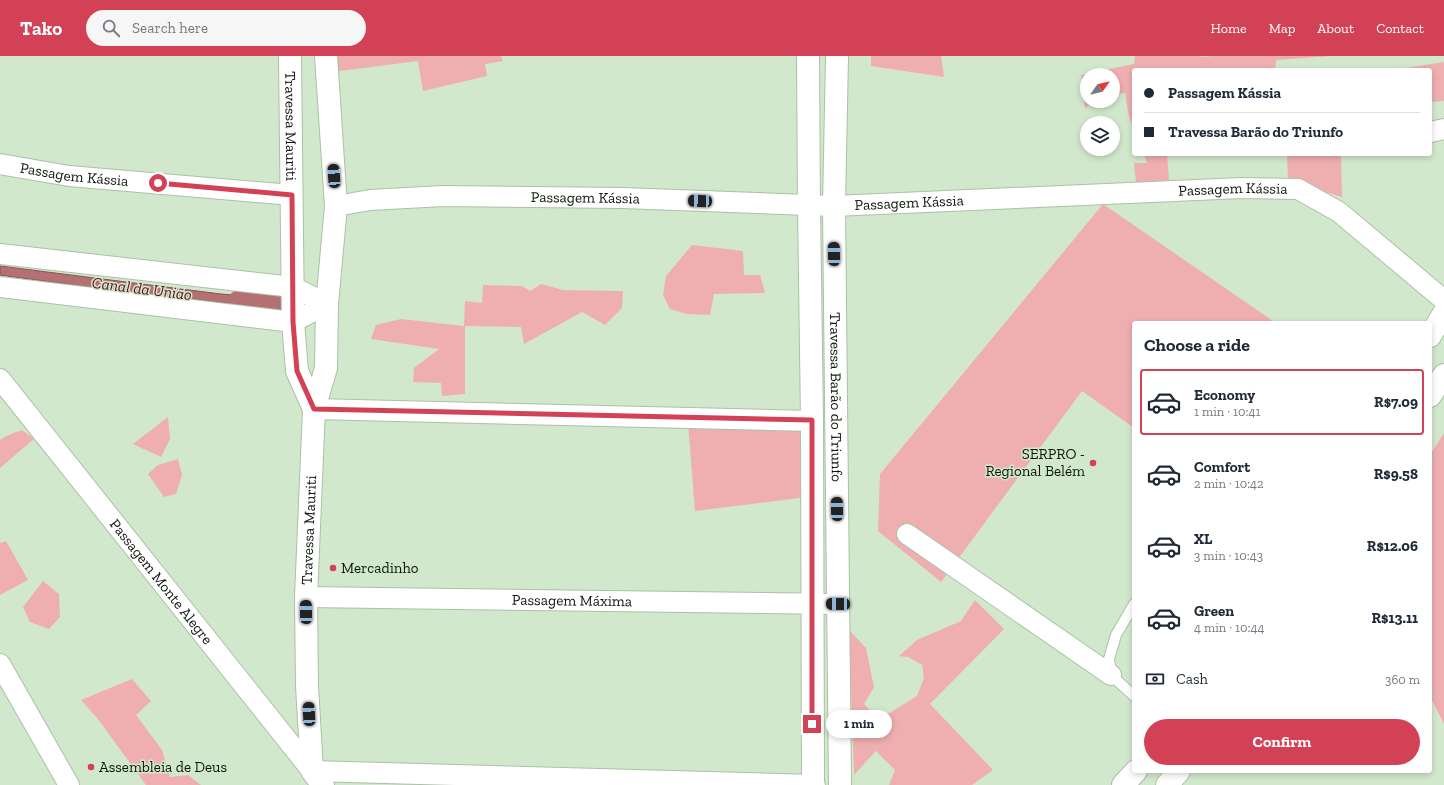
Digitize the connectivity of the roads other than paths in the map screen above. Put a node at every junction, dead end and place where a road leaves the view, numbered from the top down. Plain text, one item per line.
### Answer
1 (290, 56) edge
2 (326, 56) edge
3 (808, 56) edge
4 (837, 56) edge
5 (0, 164) edge
6 (292, 195) junction
7 (336, 206) junction
8 (809, 206) junction
9 (834, 206) junction
10 (0, 254) edge
11 (0, 286) edge
12 (293, 287) junction
13 (1444, 300) edge
14 (327, 304) junction
15 (1444, 313) edge
16 (293, 322) junction
17 (1432, 333) edge
18 (1444, 375) edge
19 (0, 379) edge
20 (1432, 393) edge
21 (314, 409) junction
22 (812, 420) junction
23 (907, 534) dead end
24 (306, 597) junction
25 (812, 604) junction
26 (838, 604) junction
27 (1132, 607) edge
28 (0, 664) edge
29 (1111, 675) junction
30 (1132, 694) edge
31 (1134, 773) edge
32 (1178, 773) edge
33 (318, 778) edge
34 (69, 785) edge
35 (814, 785) edge
36 (840, 785) edge
37 (1123, 785) edge
38 (1167, 785) edge

1 - 6 street, Travessa Mauriti
2 - 7 street, Travessa Mauriti
3 - 8 street, Travessa Barão do Triunfo
4 - 9 street, Travessa Barão do Triunfo
5 - 6 street, Passagem Kássia
6 - 12 street, Travessa Mauriti
7 - 8 street, Passagem Kássia
7 - 14 street, Travessa Mauriti
8 - 9 street, Passagem Kássia
8 - 22 street, Travessa Barão do Triunfo
9 - 13 street, Passagem Kássia
9 - 26 street, Travessa Barão do Triunfo
10 - 12 street
11 - 16 street
12 - 14 street
12 - 16 street, Travessa Mauriti
14 - 16 street
14 - 21 street, Travessa Mauriti
15 - 17 street
16 - 21 street, Travessa Mauriti
18 - 20 street
19 - 33 street, Passagem Monte Alegre
21 - 22 street
21 - 24 street, Travessa Mauriti
22 - 25 street, Travessa Barão do Triunfo
23 - 29 street
24 - 25 street, Passagem Máxima
24 - 33 street, Travessa Mauriti
25 - 26 street, Passagem Máxima
25 - 35 street, Travessa Barão do Triunfo
26 - 36 street, Travessa Barão do Triunfo
27 - 29 lane
28 - 34 street
29 - 30 lane
31 - 37 street
32 - 38 street
33 - 35 street

